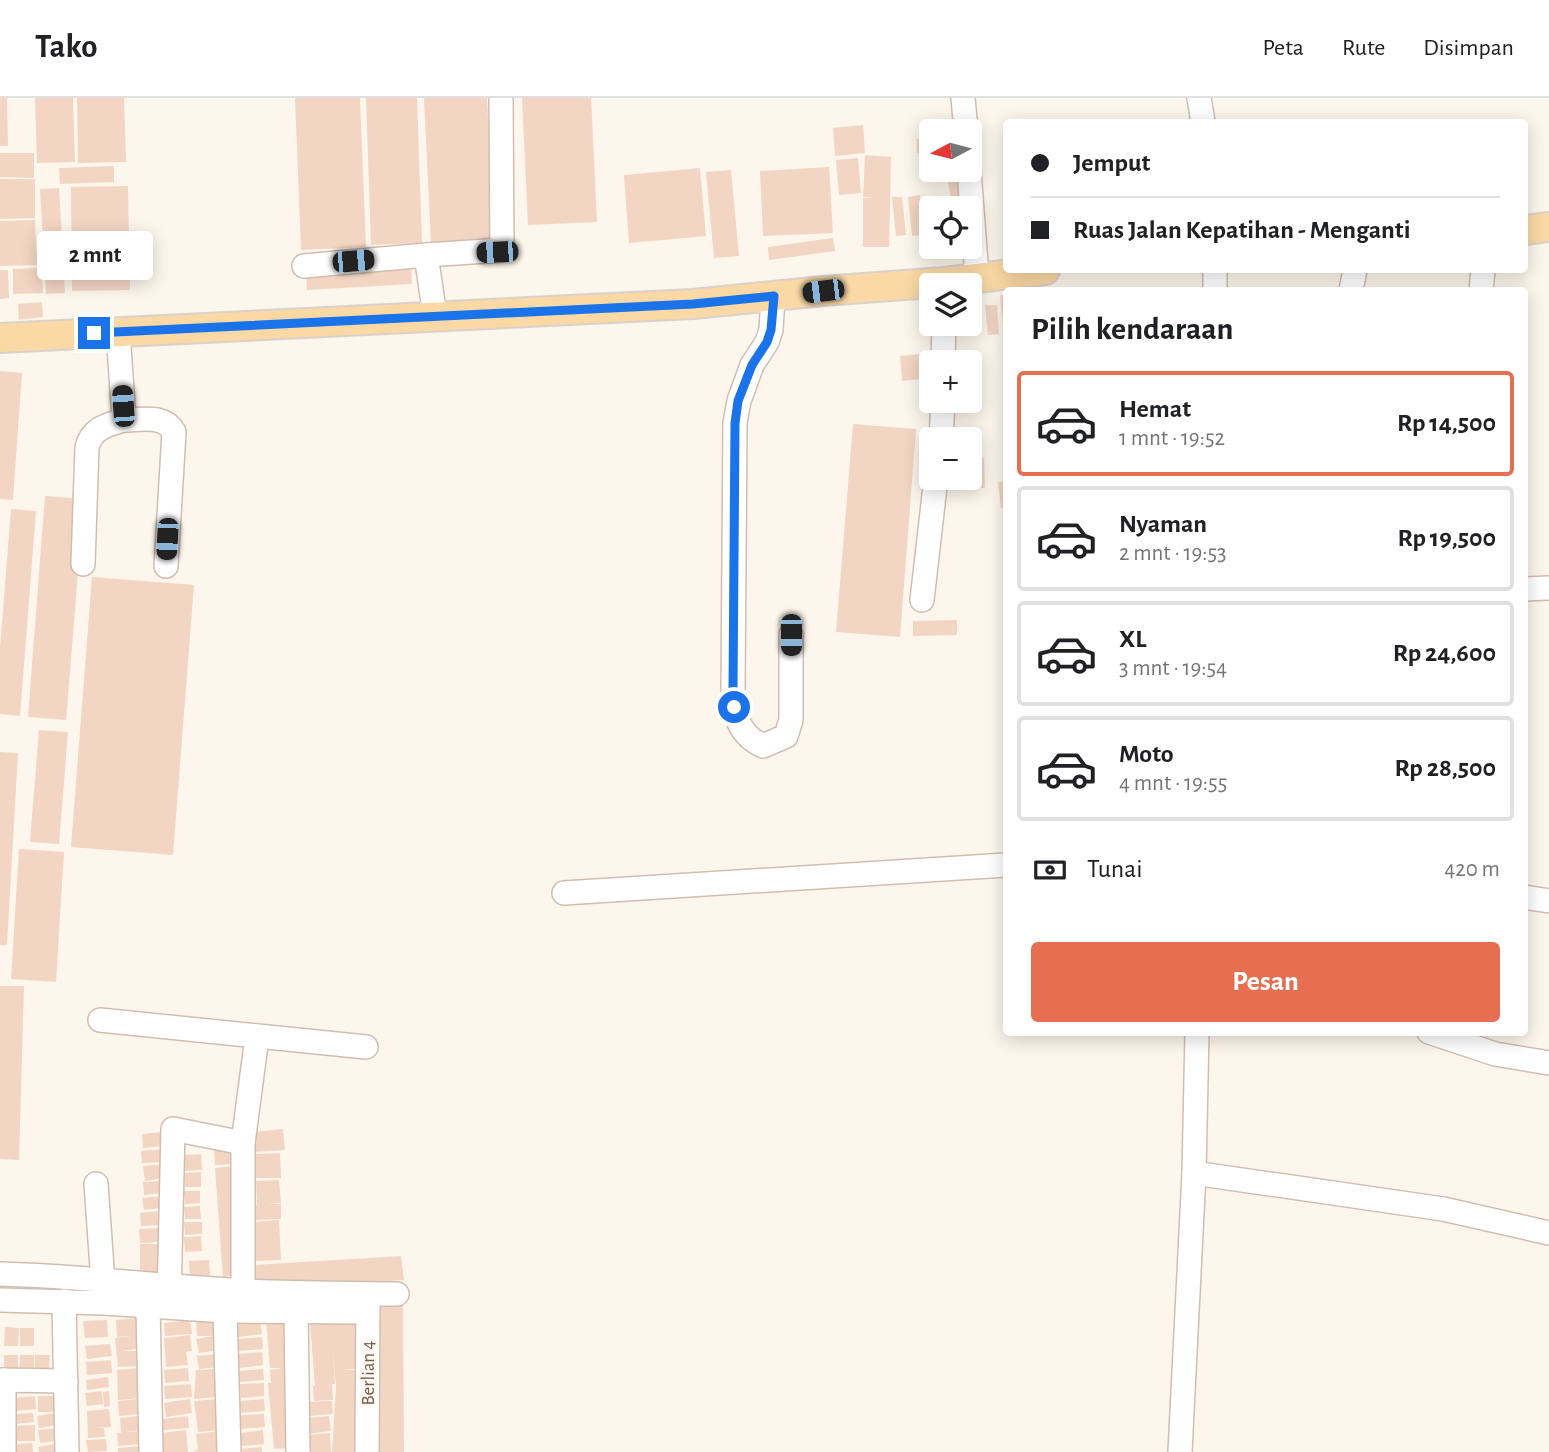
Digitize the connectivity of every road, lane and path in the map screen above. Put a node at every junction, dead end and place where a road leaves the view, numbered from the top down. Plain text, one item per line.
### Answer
1 (501, 98) edge
2 (963, 98) edge
3 (1199, 98) edge
4 (965, 119) edge
5 (1202, 119) edge
6 (970, 182) edge
7 (1549, 227) edge
8 (1528, 230) edge
9 (426, 255) junction
10 (304, 266) dead end
11 (977, 273) edge
12 (1016, 273) edge
13 (982, 276) edge
14 (919, 286) edge
15 (774, 296) junction
16 (435, 316) junction
17 (118, 332) junction
18 (0, 338) edge
19 (124, 420) junction
20 (935, 490) edge
21 (83, 564) dead end
22 (166, 566) dead end
23 (1549, 587) edge
24 (1528, 589) edge
25 (922, 600) dead end
26 (791, 635) dead end
27 (1003, 865) edge
28 (565, 893) dead end
29 (1528, 898) edge
30 (1549, 901) edge
31 (100, 1020) dead end
32 (1198, 1036) edge
33 (1441, 1036) edge
34 (257, 1037) junction
35 (366, 1047) dead end
36 (1549, 1063) edge
37 (243, 1143) junction
38 (1194, 1173) junction
39 (96, 1184) dead end
40 (1549, 1233) edge
41 (0, 1274) edge
42 (103, 1292) junction
43 (397, 1294) dead end
44 (0, 1300) edge
45 (162, 1300) junction
46 (64, 1301) junction
47 (368, 1303) junction
48 (237, 1304) junction
49 (296, 1312) junction
50 (2, 1380) edge
51 (66, 1381) junction
52 (4, 1452) edge
53 (67, 1452) edge
54 (151, 1452) edge
55 (229, 1452) edge
56 (298, 1452) edge
57 (367, 1452) edge
58 (1180, 1452) edge

1 - 9 street
2 - 4 street
3 - 5 street
6 - 11 street
7 - 8 main road
9 - 10 street
9 - 16 street
12 - 13 main road
14 - 15 main road
15 - 16 main road
15 - 26 street
16 - 17 main road
17 - 18 main road
17 - 19 street
19 - 21 street
19 - 22 street
20 - 25 street
23 - 24 street
27 - 28 street
29 - 30 street
31 - 34 street
32 - 38 street
33 - 36 street
34 - 35 street
34 - 37 street
37 - 45 street
37 - 48 street
38 - 40 street
38 - 58 street
39 - 42 street
41 - 42 street
42 - 45 street
42 - 46 street
43 - 47 street
44 - 46 street
45 - 48 street
45 - 54 street
46 - 51 street
47 - 48 street
47 - 49 street
47 - 57 street, Berlian 4
48 - 49 street
48 - 55 street
49 - 56 street
50 - 51 street
50 - 52 street
51 - 53 street

